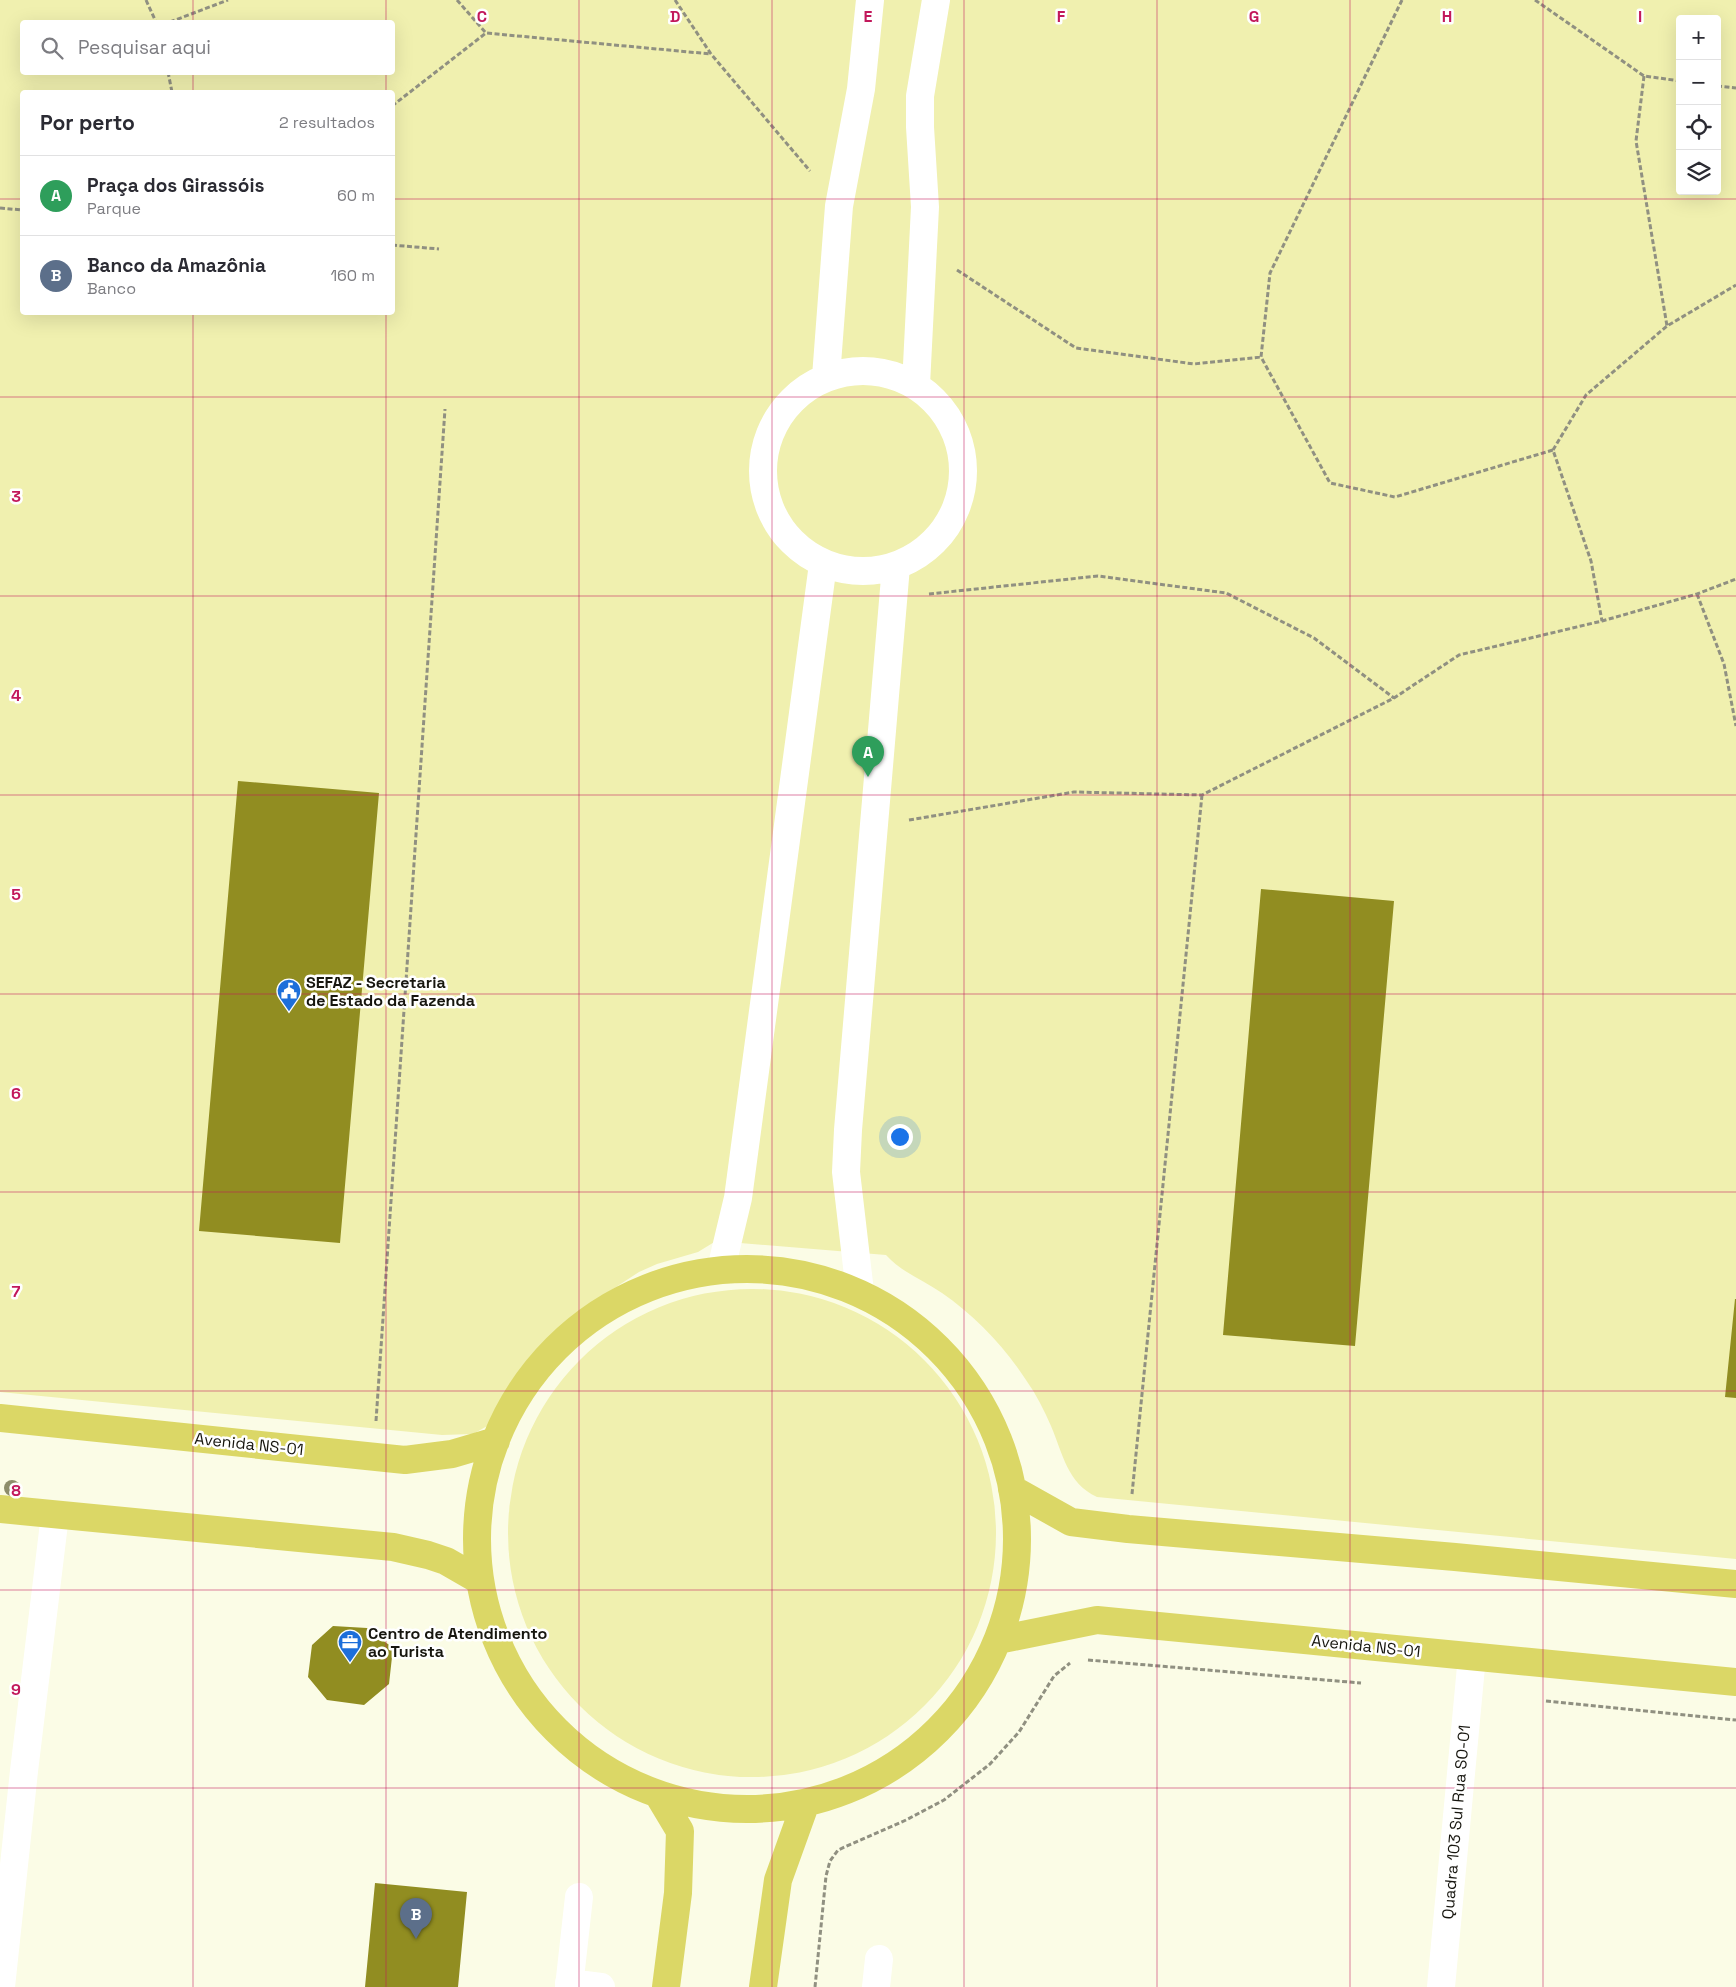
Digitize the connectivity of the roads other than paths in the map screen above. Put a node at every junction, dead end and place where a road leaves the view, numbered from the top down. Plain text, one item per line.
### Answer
1 (870, 0) edge
2 (936, 0) edge
3 (826, 377) junction
4 (916, 385) junction
5 (823, 564) junction
6 (896, 566) junction
7 (721, 1269) junction
8 (860, 1292) junction
9 (0, 1418) edge
10 (496, 1441) junction
11 (1012, 1489) junction
12 (0, 1509) edge
13 (55, 1515) junction
14 (480, 1580) junction
15 (1736, 1584) edge
16 (998, 1640) junction
17 (1472, 1656) junction
18 (1736, 1682) edge
19 (659, 1796) junction
20 (804, 1805) junction
21 (579, 1897) dead end
22 (879, 1959) dead end
23 (569, 1985) edge
24 (1, 1987) edge
25 (601, 1987) edge
26 (666, 1987) edge
27 (763, 1987) edge
28 (876, 1987) edge
29 (1441, 1987) edge

1 - 3 street
2 - 4 street
3 - 4 street
3 - 5 street
4 - 6 street
5 - 6 street
5 - 7 street
6 - 8 street
7 - 8 main road
7 - 10 main road
8 - 11 main road
9 - 10 main road, Avenida NS-01
10 - 14 main road
11 - 15 main road
11 - 16 main road
12 - 13 main road
13 - 14 main road
13 - 24 street
14 - 19 main road
16 - 17 main road, Avenida NS-01
16 - 20 main road
17 - 18 main road, Avenida NS-01
17 - 29 street, Quadra 103 Sul Rua SO-01
19 - 20 main road
19 - 26 main road
20 - 27 main road
21 - 23 street
22 - 28 street
23 - 25 street

